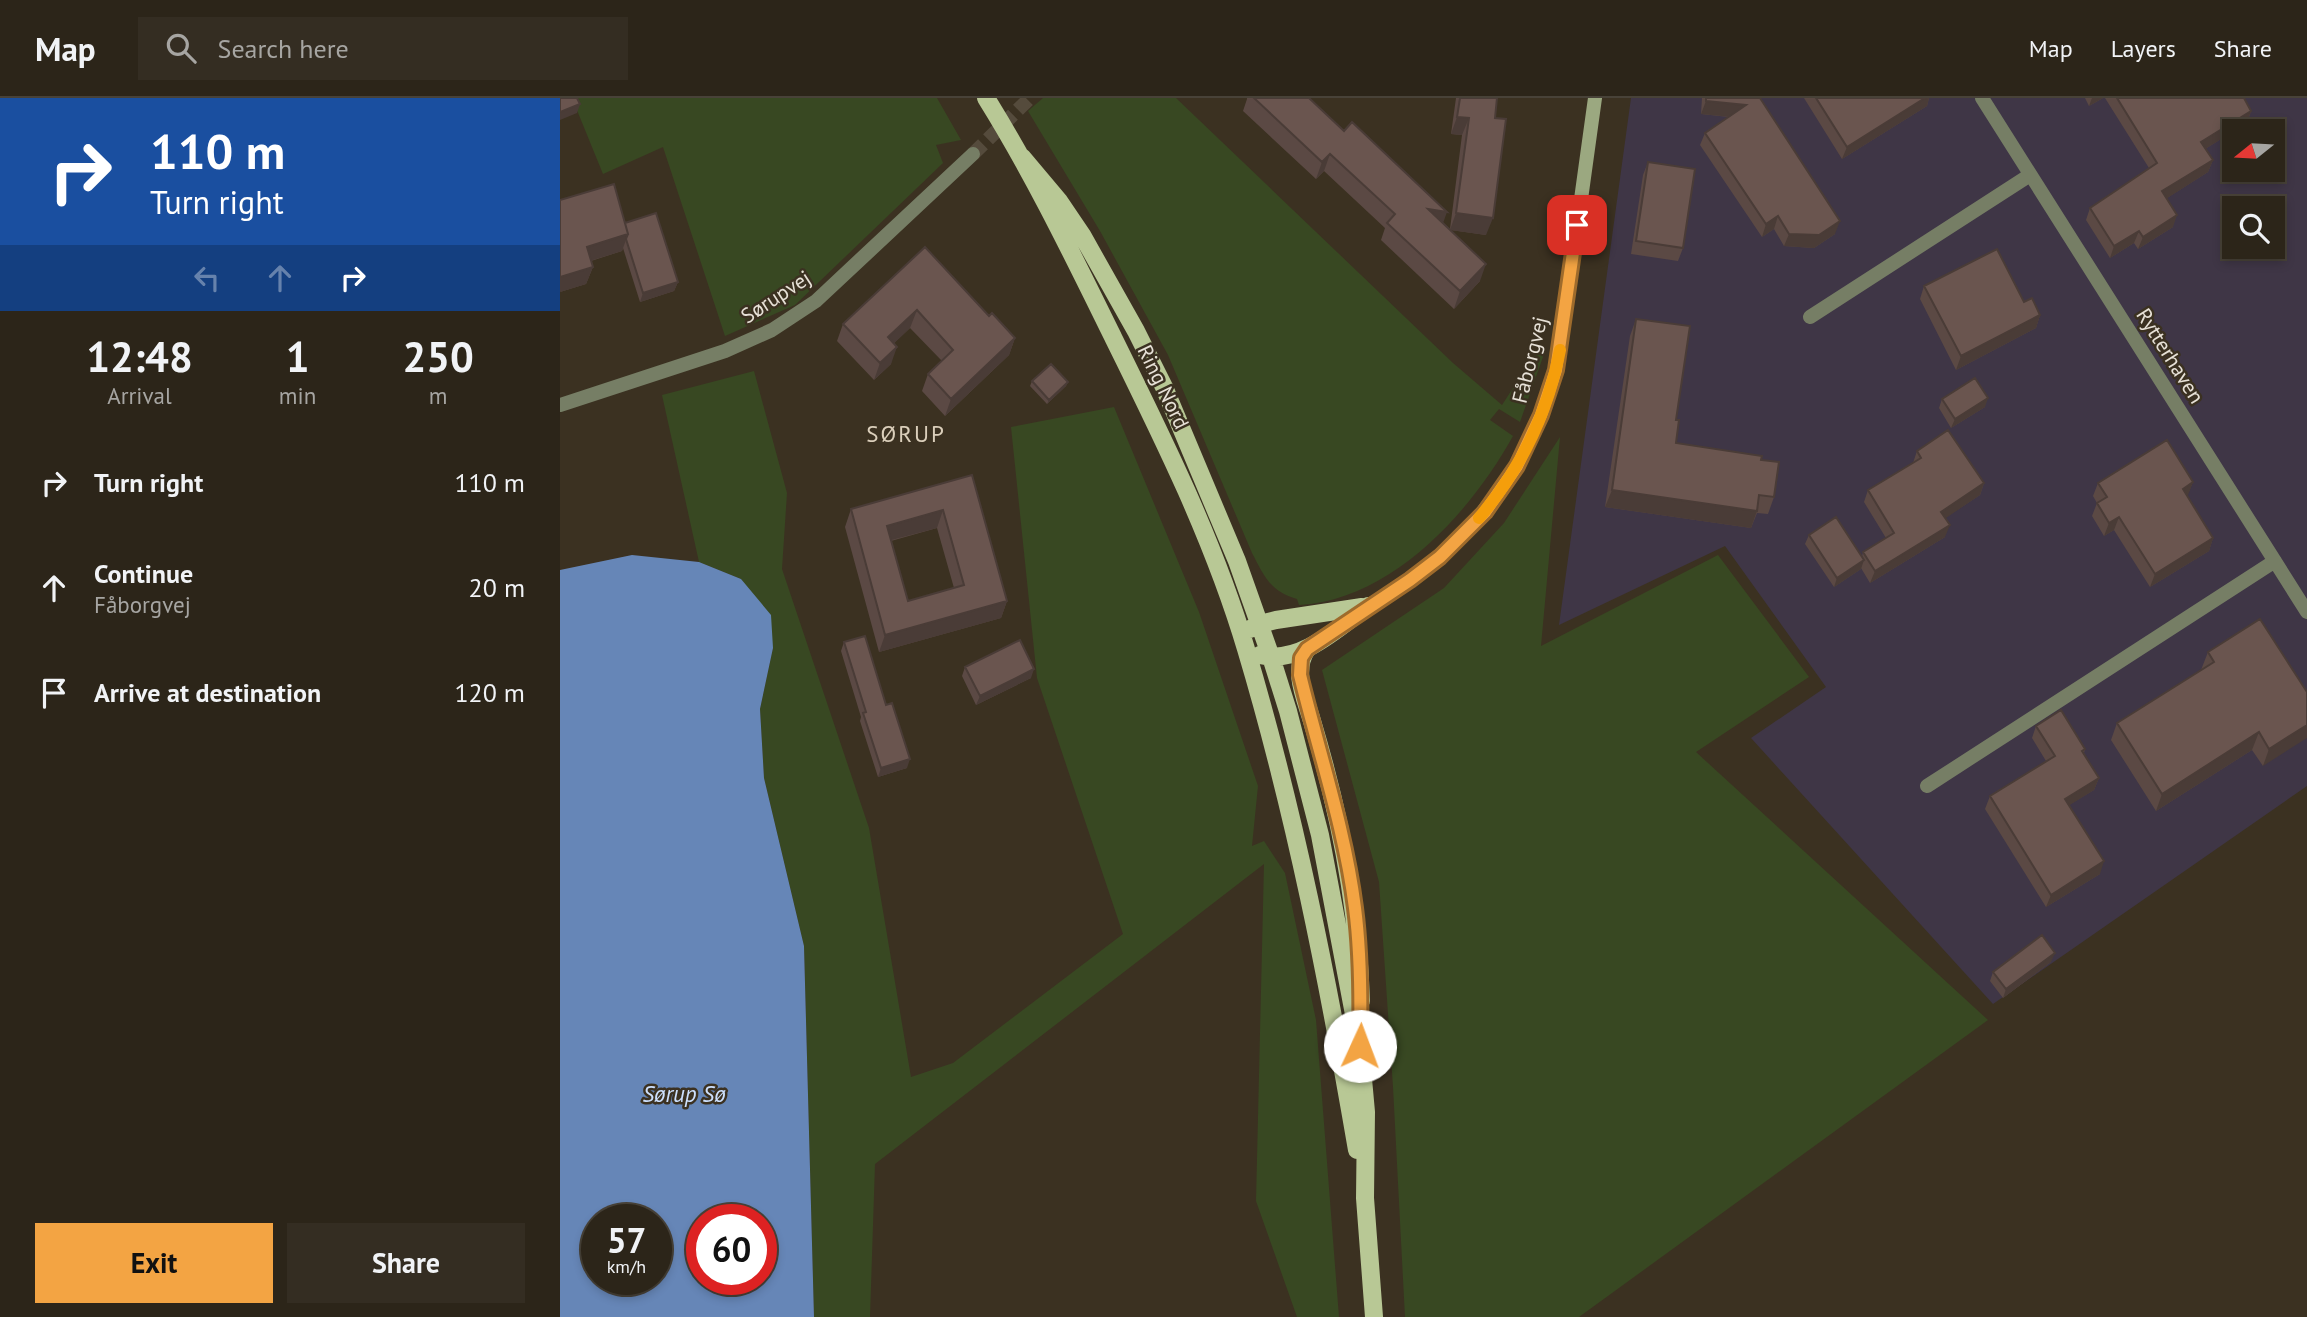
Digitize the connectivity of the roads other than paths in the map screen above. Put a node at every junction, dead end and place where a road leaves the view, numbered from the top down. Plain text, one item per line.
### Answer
1 (986, 98) edge
2 (1595, 98) edge
3 (1982, 98) edge
4 (973, 154) tunnel mouth
5 (1022, 156) junction
6 (2029, 175) junction
7 (1810, 317) dead end
8 (560, 405) edge
9 (2275, 561) junction
10 (1368, 606) junction
11 (2307, 612) edge
12 (1260, 624) junction
13 (1245, 646) junction
14 (1307, 649) junction
15 (1271, 657) junction
16 (1927, 786) dead end
17 (1360, 1046) junction
18 (1365, 1198) junction
19 (1374, 1317) edge

1 - 5 main road, Ring Nord
2 - 10 street, Fåborgvej
3 - 6 street, Rytterhaven
4 - 8 street, Sørupvej
5 - 12 main road, Ring Nord
5 - 13 main road, Ring Nord
6 - 7 street
6 - 9 street, Rytterhaven
9 - 11 street, Rytterhaven
9 - 16 street
10 - 12 main road
10 - 14 main road
12 - 13 main road
12 - 15 main road
13 - 15 main road
13 - 18 main road
14 - 15 main road
14 - 17 main road
15 - 17 main road
17 - 18 main road
18 - 19 main road

